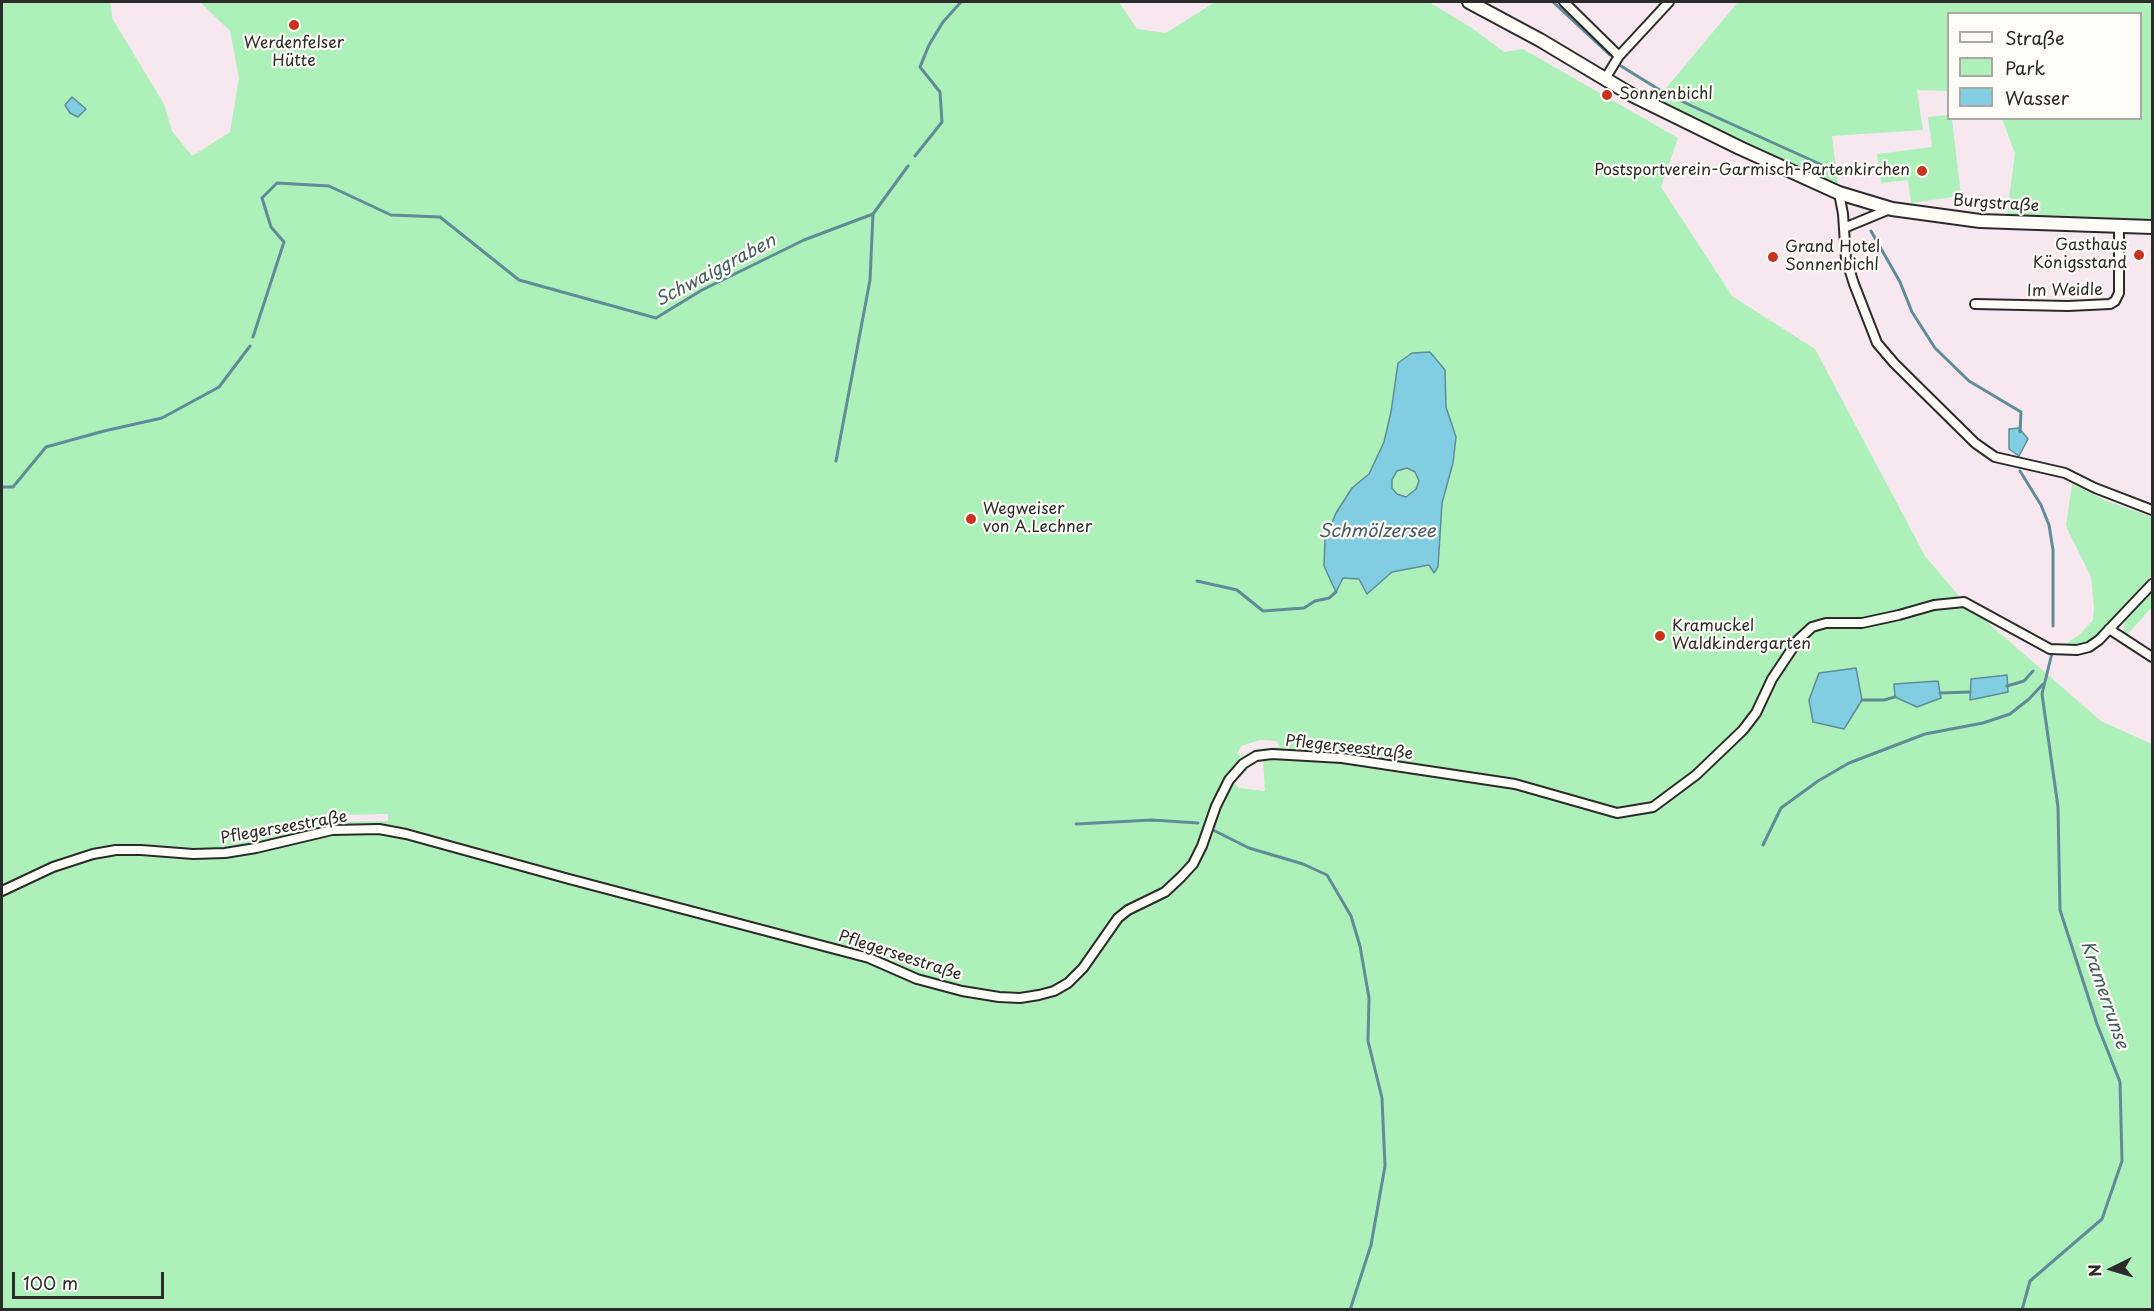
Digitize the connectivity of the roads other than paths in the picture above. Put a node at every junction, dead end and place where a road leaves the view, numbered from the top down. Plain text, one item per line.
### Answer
1 (1468, 2) edge
2 (1564, 2) edge
3 (1669, 2) edge
4 (1619, 57) junction
5 (1605, 80) junction
6 (1839, 193) junction
7 (1892, 209) junction
8 (2119, 226) junction
9 (1844, 228) junction
10 (2152, 228) edge
11 (1975, 304) dead end
12 (2152, 510) edge
13 (2152, 584) edge
14 (2109, 629) junction
15 (2152, 657) edge
16 (2, 891) edge

1 - 5 main road, Burgstraße
2 - 4 street
3 - 4 street
4 - 5 street
5 - 6 main road, Burgstraße
6 - 7 main road, Burgstraße
6 - 9 street
7 - 8 main road, Burgstraße
7 - 9 street
8 - 10 main road, Burgstraße
8 - 11 street, Im Weidle
9 - 12 street
13 - 14 street
14 - 15 street
14 - 16 street, Pflegerseestraße

